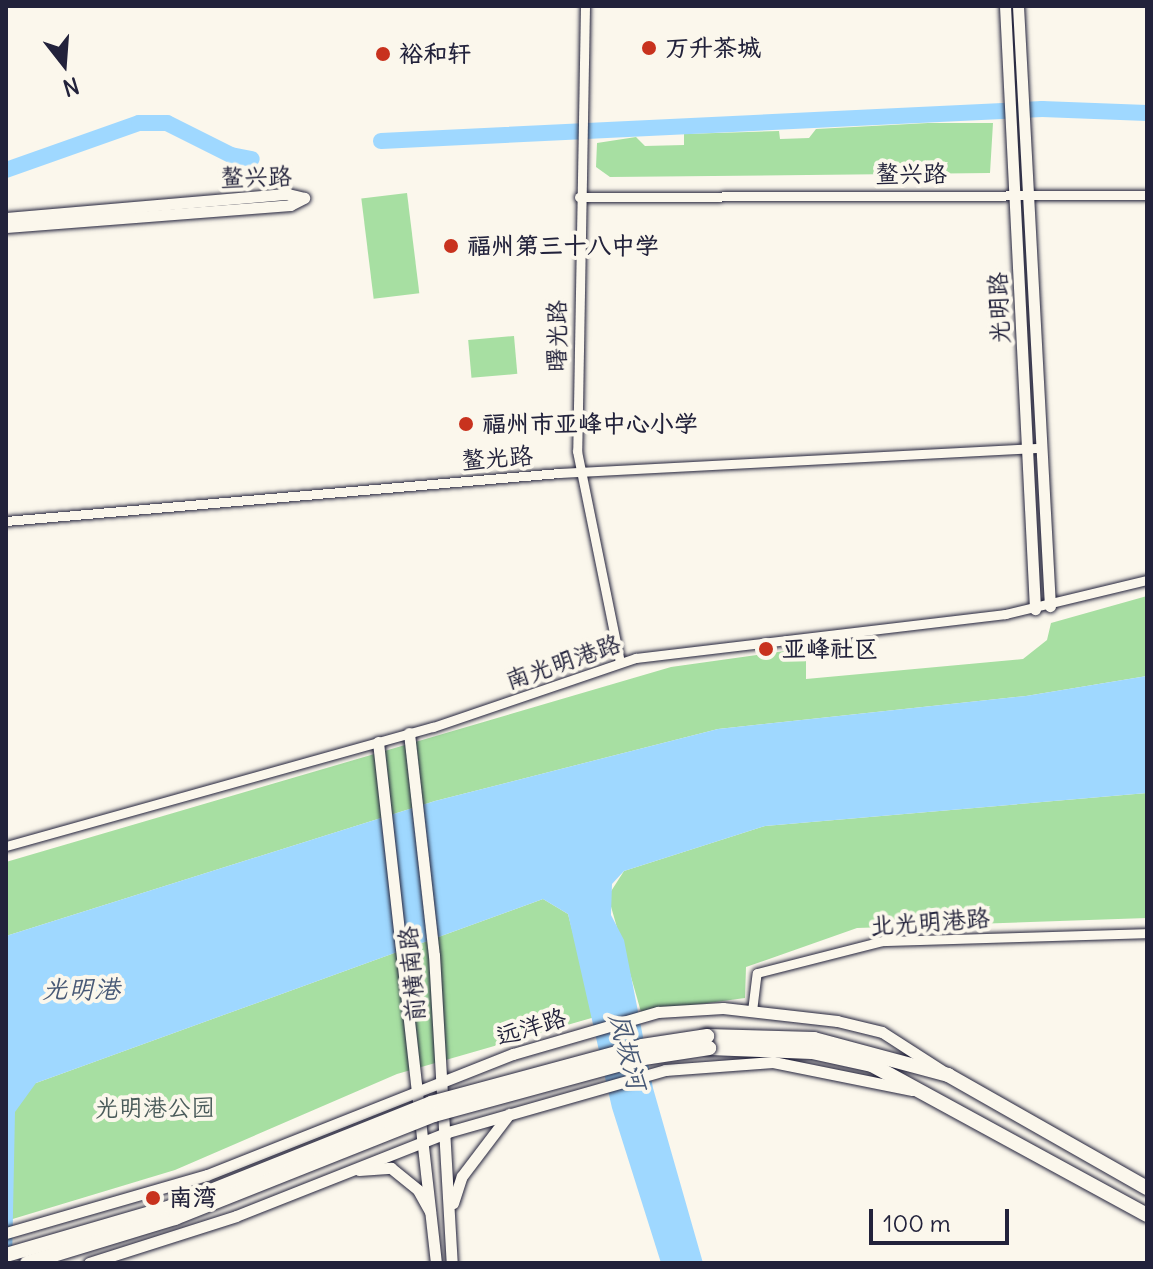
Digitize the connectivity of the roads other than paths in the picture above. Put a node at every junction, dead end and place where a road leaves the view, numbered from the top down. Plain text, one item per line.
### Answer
1 (585, 6) edge
2 (1005, 6) edge
3 (1018, 6) edge
4 (1029, 194) junction
5 (1015, 195) junction
6 (1147, 195) edge
7 (579, 197) junction
8 (6, 218) edge
9 (6, 227) edge
10 (1041, 448) junction
11 (1026, 449) junction
12 (579, 472) junction
13 (6, 521) edge
14 (1147, 580) edge
15 (1050, 606) junction
16 (1035, 609) junction
17 (620, 662) junction
18 (409, 733) junction
19 (378, 742) junction
20 (6, 846) edge
21 (1147, 933) edge
22 (752, 1011) junction
23 (708, 1042) junction
24 (948, 1075) junction
25 (443, 1081) junction
26 (415, 1094) junction
27 (932, 1095) junction
28 (512, 1111) junction
29 (448, 1132) junction
30 (426, 1139) junction
31 (351, 1170) junction
32 (1147, 1188) edge
33 (450, 1211) junction
34 (431, 1215) junction
35 (1147, 1215) edge
36 (6, 1233) edge
37 (6, 1255) edge
38 (27, 1263) edge
39 (89, 1263) edge
40 (436, 1263) edge
41 (452, 1263) edge

1 - 7 street, 曙光路
2 - 5 main road, 光明路
3 - 4 main road, 光明路
4 - 5 street, 鳌兴路
4 - 6 street, 鳌兴路
4 - 10 main road, 光明路
5 - 7 street, 鳌兴路
5 - 11 main road, 光明路
7 - 12 street, 曙光路
8 - 9 main road, 鳌兴路
10 - 11 street, 鳌光路
10 - 15 main road, 光明路
11 - 12 street, 鳌光路
11 - 16 main road, 光明路
12 - 13 street, 鳌光路
12 - 17 street, 曙光路
14 - 15 street, 南光明港路
15 - 16 street, 南光明港路
16 - 17 street, 南光明港路
17 - 18 street, 南光明港路
18 - 19 street, 南光明港路
18 - 25 main road, 前横南路
19 - 20 street, 南光明港路
19 - 26 main road, 前横南路
21 - 22 street, 北光明港路
22 - 24 main road, 远洋路
22 - 25 main road, 远洋路
23 - 24 highway
23 - 27 highway
23 - 37 highway, bridge
23 - 38 highway, bridge
24 - 32 highway, 远洋路
25 - 26 main road, 远洋路
25 - 29 main road, 前横南路
26 - 30 main road, 前横南路
26 - 36 main road, 远洋路
27 - 28 main road
27 - 35 highway
28 - 29 main road
28 - 33 main road, 前横南路
29 - 30 main road
29 - 33 main road, 前横南路
30 - 31 main road
30 - 34 main road, 前横南路
31 - 34 main road, 前横南路
31 - 39 main road
33 - 41 main road, 前横南路
34 - 40 main road, 前横南路

